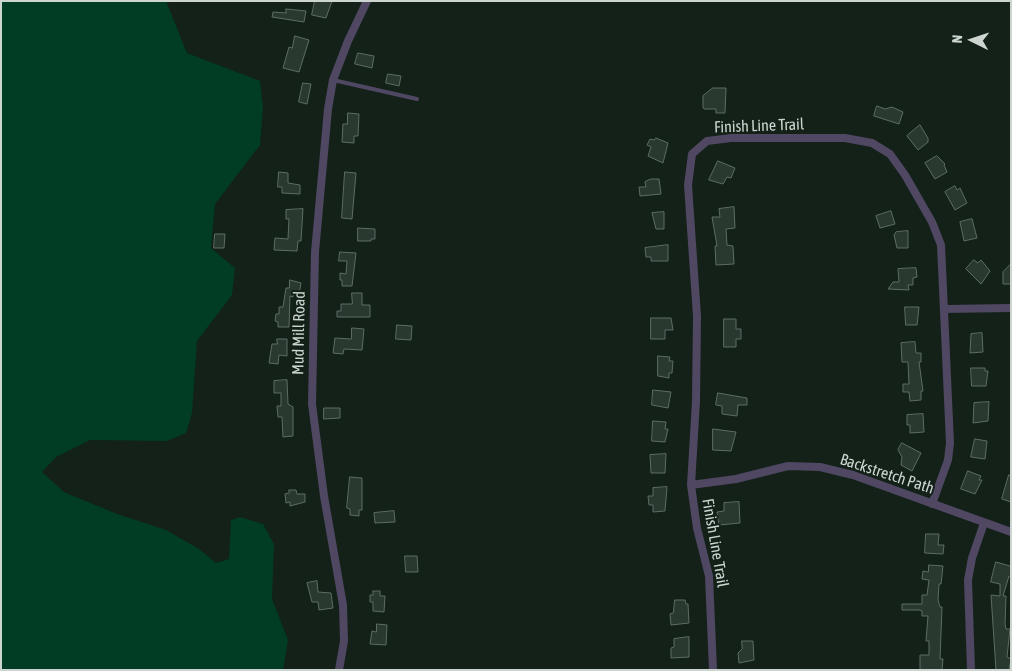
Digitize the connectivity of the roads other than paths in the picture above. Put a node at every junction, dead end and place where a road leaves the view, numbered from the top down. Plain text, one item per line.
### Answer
1 (367, 1) edge
2 (333, 80) junction
3 (417, 98) dead end
4 (944, 308) junction
5 (1011, 308) edge
6 (691, 485) junction
7 (932, 504) junction
8 (984, 523) junction
9 (1011, 532) edge
10 (339, 670) edge
11 (714, 670) edge
12 (971, 670) edge

1 - 2 street, Mud Mill Road
2 - 3 lane
2 - 10 street, Mud Mill Road
4 - 5 street
4 - 6 street, Finish Line Trail
4 - 7 street, Finish Line Trail
6 - 7 street, Backstretch Path
6 - 11 street, Finish Line Trail
7 - 8 street, Backstretch Path
8 - 9 street, Backstretch Path
8 - 12 street

